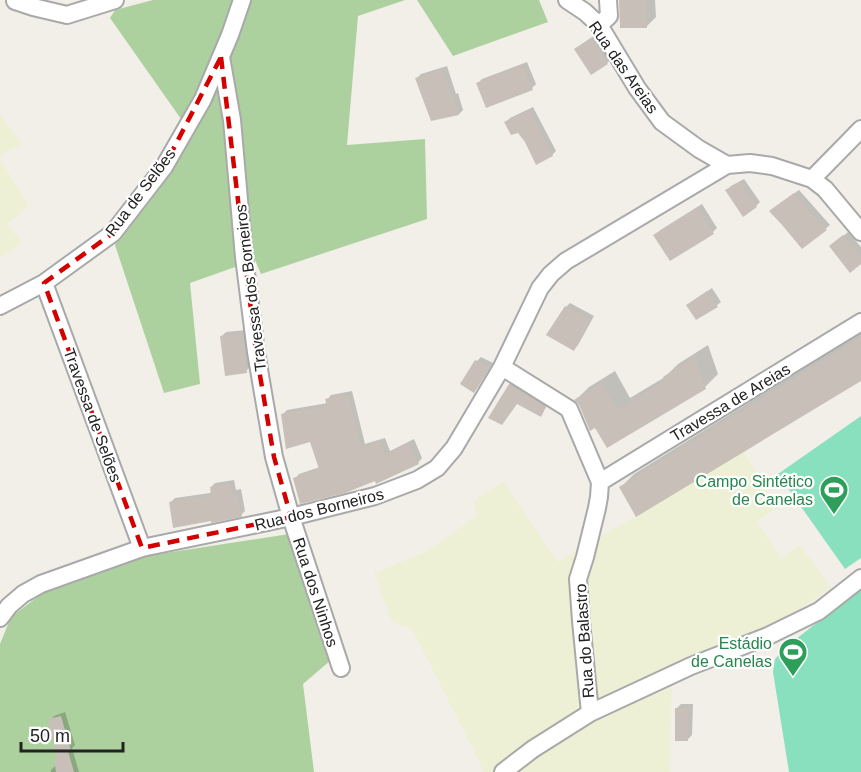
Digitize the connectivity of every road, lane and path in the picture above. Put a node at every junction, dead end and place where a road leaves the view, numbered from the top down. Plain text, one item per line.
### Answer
1 (115, 0) edge
2 (242, 0) edge
3 (567, 0) edge
4 (608, 0) edge
5 (15, 1) edge
6 (599, 25) junction
7 (221, 57) junction
8 (861, 129) edge
9 (727, 165) junction
10 (812, 179) junction
11 (861, 232) edge
12 (44, 283) junction
13 (0, 306) edge
14 (861, 322) edge
15 (502, 367) junction
16 (600, 482) junction
17 (291, 517) junction
18 (142, 548) junction
19 (861, 578) edge
20 (0, 618) edge
21 (341, 668) dead end
22 (590, 713) junction
23 (503, 772) edge

1 - 5 street
2 - 7 street, Rua de Selões
3 - 6 street, Rua das Areias
4 - 6 street
6 - 9 street, Rua das Areias
7 - 12 street, Rua de Selões
7 - 17 street, Travessa dos Borneiros
8 - 10 street
9 - 10 street
9 - 15 street, Rua dos Borneiros
10 - 11 street
12 - 13 street, Rua de Selões
12 - 18 street, Travessa de Selões
14 - 16 street, Travessa de Areias
15 - 16 street
15 - 17 street, Rua dos Borneiros
16 - 22 street, Rua do Balastro
17 - 18 street, Rua dos Borneiros
17 - 21 street, Rua dos Ninhos
18 - 20 street, Rua dos Borneiros
19 - 22 street
22 - 23 street, Rua do Balastro

